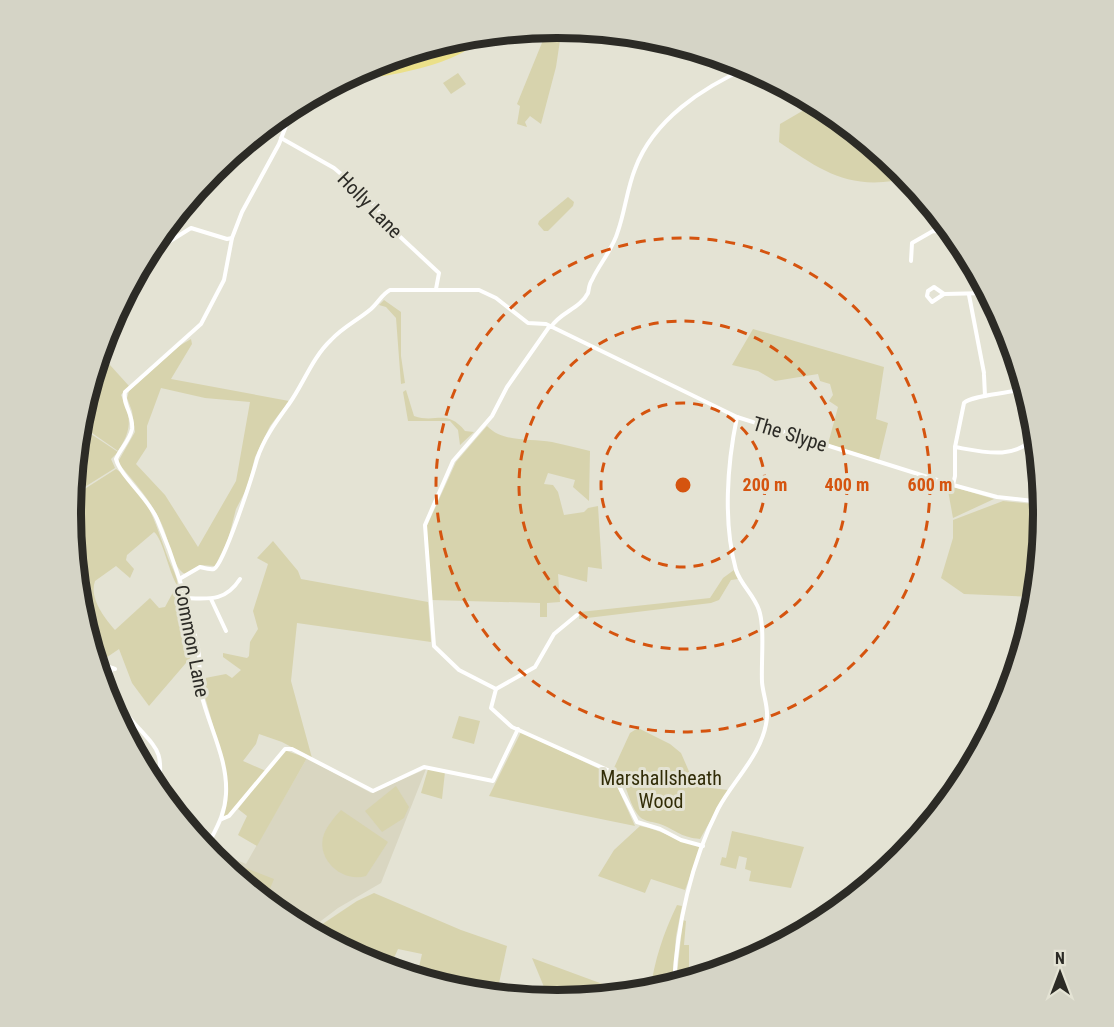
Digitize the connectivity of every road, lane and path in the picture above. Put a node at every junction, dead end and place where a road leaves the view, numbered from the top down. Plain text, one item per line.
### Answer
1 (466, 47) edge
2 (387, 70) edge
3 (736, 73) edge
4 (287, 122) edge
5 (281, 138) junction
6 (940, 231) edge
7 (232, 238) junction
8 (161, 249) edge
9 (911, 261) dead end
10 (436, 289) junction
11 (944, 294) junction
12 (979, 294) edge
13 (969, 295) junction
14 (552, 325) junction
15 (1017, 390) edge
16 (985, 396) junction
17 (737, 417) junction
18 (1028, 442) edge
19 (955, 447) junction
20 (953, 485) junction
21 (1033, 501) edge
22 (181, 578) junction
23 (240, 579) dead end
24 (184, 598) junction
25 (211, 599) junction
26 (577, 615) dead end
27 (226, 631) dead end
28 (112, 668) dead end
29 (110, 677) edge
30 (496, 689) junction
31 (126, 712) edge
32 (127, 718) edge
33 (131, 720) junction
34 (518, 729) junction
35 (160, 776) edge
36 (222, 819) junction
37 (211, 840) edge
38 (703, 846) junction
39 (675, 974) edge

1 - 2 main road
3 - 14 street
4 - 5 street
5 - 7 street
5 - 10 street, Holly Lane
6 - 9 street
7 - 8 street
7 - 22 street, Common Lane
10 - 14 street, The Slype
10 - 22 street, The Slype
11 - 11 street
11 - 13 street
12 - 13 street
13 - 16 street
14 - 17 street, The Slype
14 - 30 street
15 - 16 street
16 - 19 street
17 - 20 street, The Slype
17 - 38 street
18 - 19 street
19 - 20 street
20 - 21 street, The Slype
22 - 24 street, Common Lane
23 - 25 street
24 - 25 street
24 - 36 street, Common Lane
25 - 27 street
26 - 30 street
28 - 29 street
30 - 34 street
31 - 33 street
32 - 33 street
33 - 35 street
34 - 36 street
34 - 38 street
36 - 37 street, Common Lane
38 - 39 street

